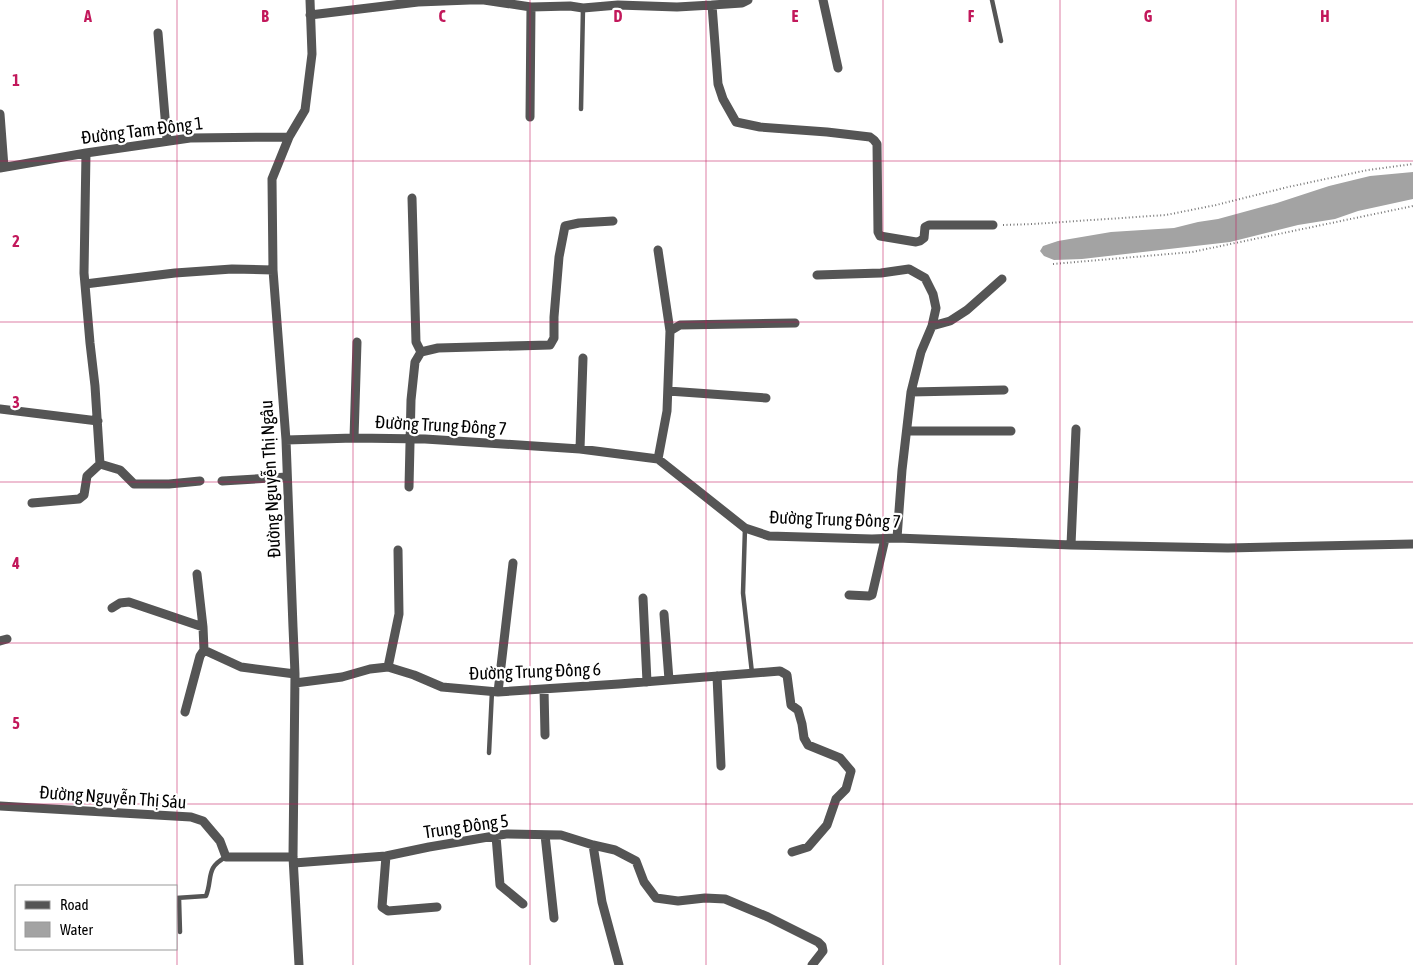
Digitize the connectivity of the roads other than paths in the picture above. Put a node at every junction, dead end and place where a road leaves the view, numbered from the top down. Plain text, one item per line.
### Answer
1 (310, 0) edge
2 (484, 0) edge
3 (748, 0) edge
4 (823, 0) edge
5 (992, 0) edge
6 (569, 3) edge
7 (695, 3) edge
8 (712, 5) junction
9 (531, 7) junction
10 (583, 8) junction
11 (310, 14) junction
12 (158, 33) dead end
13 (1001, 41) dead end
14 (838, 68) dead end
15 (582, 109) dead end
16 (0, 114) edge
17 (530, 118) dead end
18 (289, 137) junction
19 (167, 141) junction
20 (86, 153) junction
21 (2, 167) edge
22 (412, 198) dead end
23 (613, 221) dead end
24 (993, 224) road end
25 (658, 250) dead end
26 (273, 270) junction
27 (817, 275) dead end
28 (1002, 279) dead end
29 (85, 284) junction
30 (795, 323) dead end
31 (932, 326) junction
32 (670, 331) junction
33 (357, 342) dead end
34 (421, 352) junction
35 (583, 358) dead end
36 (1004, 390) dead end
37 (668, 391) junction
38 (911, 392) junction
39 (766, 398) dead end
40 (0, 409) edge
41 (98, 421) junction
42 (1076, 428) dead end
43 (906, 431) junction
44 (1011, 431) dead end
45 (354, 438) junction
46 (411, 439) junction
47 (286, 440) junction
48 (580, 449) junction
49 (658, 460) junction
50 (100, 464) junction
51 (287, 476) junction
52 (200, 481) dead end
53 (222, 481) dead end
54 (409, 487) dead end
55 (32, 504) dead end
56 (745, 528) junction
57 (897, 538) junction
58 (884, 539) junction
59 (1071, 544) junction
60 (1413, 544) edge
61 (398, 550) dead end
62 (513, 563) dead end
63 (197, 574) dead end
64 (849, 595) dead end
65 (643, 598) dead end
66 (112, 608) dead end
67 (664, 614) dead end
68 (203, 627) junction
69 (204, 650) junction
70 (388, 667) junction
71 (752, 674) junction
72 (716, 676) junction
73 (295, 678) junction
74 (669, 680) junction
75 (647, 682) junction
76 (544, 689) junction
77 (495, 691) junction
78 (185, 712) dead end
79 (545, 735) dead end
80 (489, 753) dead end
81 (721, 766) dead end
82 (0, 806) edge
83 (545, 835) junction
84 (496, 836) junction
85 (593, 846) junction
86 (792, 852) dead end
87 (386, 856) junction
88 (226, 857) junction
89 (293, 860) junction
90 (178, 898) edge
91 (523, 904) dead end
92 (436, 907) dead end
93 (554, 918) dead end
94 (180, 932) dead end
95 (299, 965) edge
96 (619, 965) edge
97 (812, 965) edge

1 - 11 street, Đường Nguyễn Thị Ngâu
2 - 9 street
2 - 11 street
3 - 8 street
4 - 14 street
5 - 13 lane
6 - 9 street
6 - 10 street
7 - 8 street
7 - 10 street
8 - 24 street
9 - 17 street
10 - 15 lane
11 - 18 street, Đường Nguyễn Thị Ngâu
12 - 19 street
16 - 21 street
18 - 19 street, Đường Tam Đông 1
18 - 26 street, Đường Nguyễn Thị Ngâu
19 - 20 street, Đường Tam Đông 1
20 - 21 street, Đường Tam Đông 1
20 - 29 street
22 - 34 street
23 - 34 street
25 - 32 street
26 - 29 street
26 - 47 street, Đường Nguyễn Thị Ngâu
27 - 31 street
28 - 31 street
29 - 41 street
30 - 32 street
31 - 38 street
32 - 37 street
33 - 45 street
34 - 46 street
35 - 48 street
36 - 38 street
37 - 39 street
37 - 49 street
38 - 43 street
40 - 41 street
41 - 50 street
42 - 59 street
43 - 44 street
43 - 57 street
45 - 46 street, Đường Trung Đông 7
45 - 47 street, Đường Trung Đông 7
46 - 48 street, Đường Trung Đông 7
46 - 54 street
47 - 51 street, Đường Nguyễn Thị Ngâu
48 - 49 street, Đường Trung Đông 7
49 - 56 street, Đường Trung Đông 7
50 - 52 street
50 - 55 street
51 - 53 street
51 - 73 street, Đường Nguyễn Thị Ngâu
56 - 58 street, Đường Trung Đông 7
56 - 71 lane
57 - 58 street, Đường Trung Đông 7
57 - 59 street, Đường Trung Đông 7
58 - 64 street
59 - 60 street, Đường Trung Đông 7
61 - 70 street
62 - 77 street
63 - 68 street
65 - 75 street
66 - 68 street
67 - 74 street
68 - 69 street
69 - 73 street, Đường Trung Đông 6
69 - 78 street
70 - 73 street, Đường Trung Đông 6
70 - 77 street, Đường Trung Đông 6
71 - 72 street, Đường Trung Đông 6
71 - 86 street, Đường Trung Đông 6
72 - 74 street, Đường Trung Đông 6
72 - 81 street
73 - 89 street, Đường Nguyễn Thị Ngâu
74 - 75 street, Đường Trung Đông 6
75 - 76 street, Đường Trung Đông 6
76 - 77 street, Đường Trung Đông 6
76 - 79 street
77 - 80 lane
82 - 88 street, Đường Nguyễn Thị Sáu
83 - 84 street, Trung Đông 5
83 - 85 street, Trung Đông 5
83 - 93 street
84 - 87 street, Trung Đông 5
84 - 91 street
85 - 96 street
85 - 97 street, Trung Đông 5
87 - 89 street, Trung Đông 5
87 - 92 street
88 - 89 street
88 - 90 lane
89 - 95 street, Đường Nguyễn Thị Ngâu
90 - 94 lane

